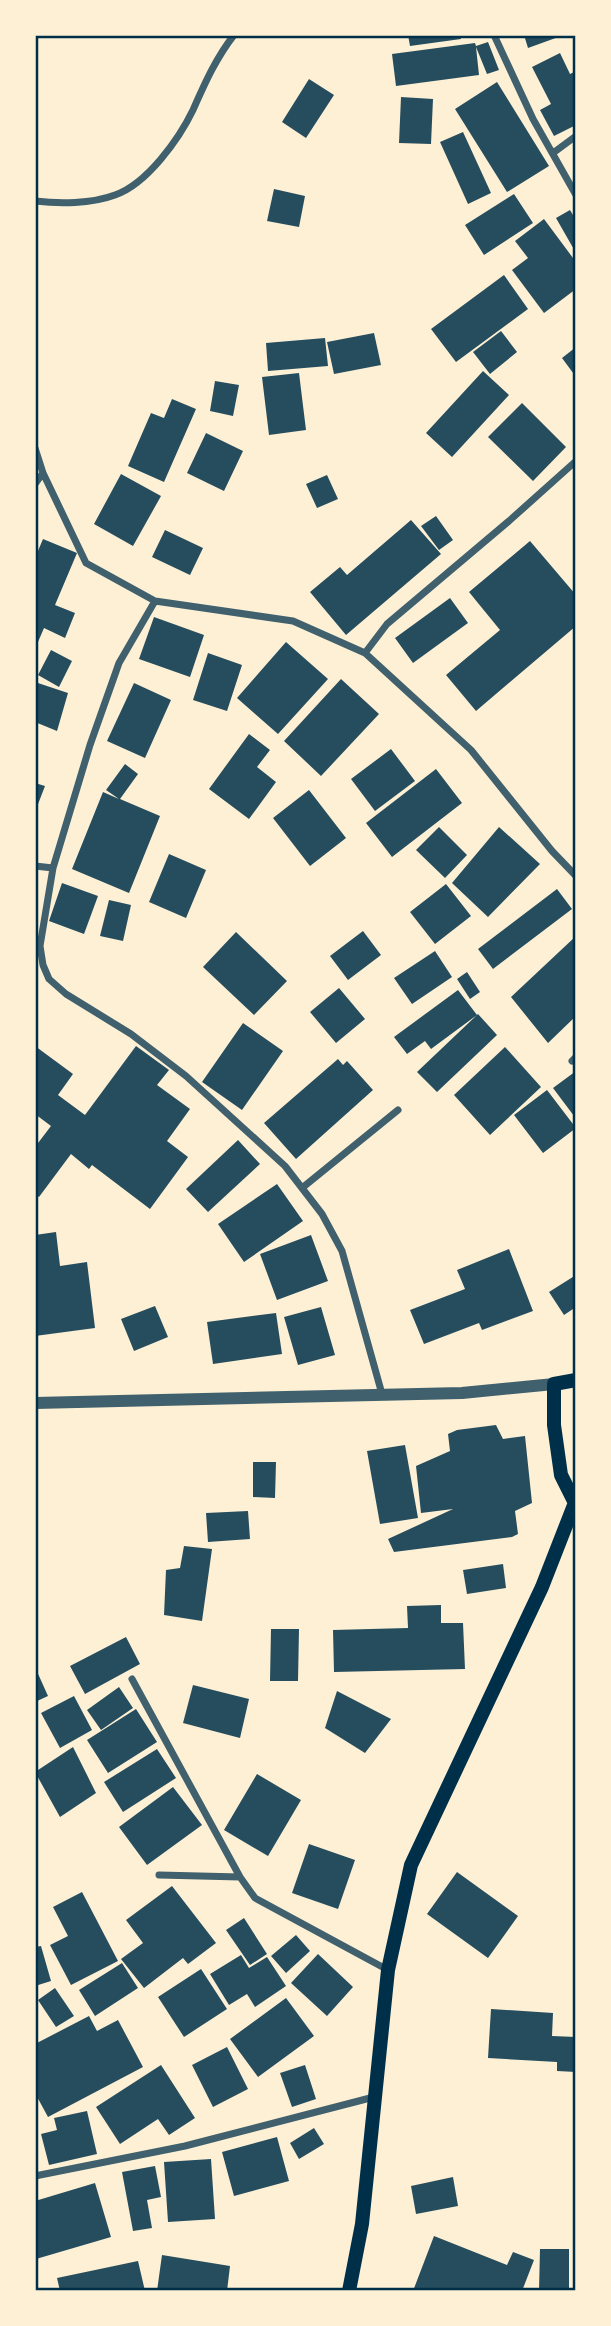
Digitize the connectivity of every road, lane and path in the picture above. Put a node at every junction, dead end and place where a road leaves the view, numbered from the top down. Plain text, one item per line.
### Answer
1 (234, 35) edge
2 (494, 35) edge
3 (576, 136) edge
4 (553, 153) junction
5 (576, 195) edge
6 (35, 201) edge
7 (35, 448) edge
8 (576, 461) edge
9 (43, 473) junction
10 (35, 484) edge
11 (155, 601) junction
12 (365, 653) junction
13 (35, 866) edge
14 (53, 868) junction
15 (576, 876) edge
16 (398, 1110) dead end
17 (302, 1188) junction
18 (576, 1380) edge
19 (554, 1384) junction
20 (382, 1394) junction
21 (35, 1403) edge
22 (575, 1502) edge
23 (132, 1679) dead end
24 (159, 1875) dead end
25 (240, 1877) junction
26 (388, 1970) junction
27 (374, 2097) junction
28 (35, 2176) edge
29 (349, 2291) edge

1 - 6 street
2 - 4 street
3 - 4 street
4 - 5 street
7 - 9 street
8 - 12 street
9 - 10 street
9 - 11 street
11 - 12 street
11 - 14 street
12 - 15 street
13 - 14 street
14 - 17 street
16 - 17 street
17 - 20 street
18 - 19 main road
19 - 20 street
19 - 22 main road
20 - 21 street
22 - 26 main road
23 - 25 street
24 - 25 street
25 - 26 street
26 - 27 main road
27 - 28 street
27 - 29 main road

